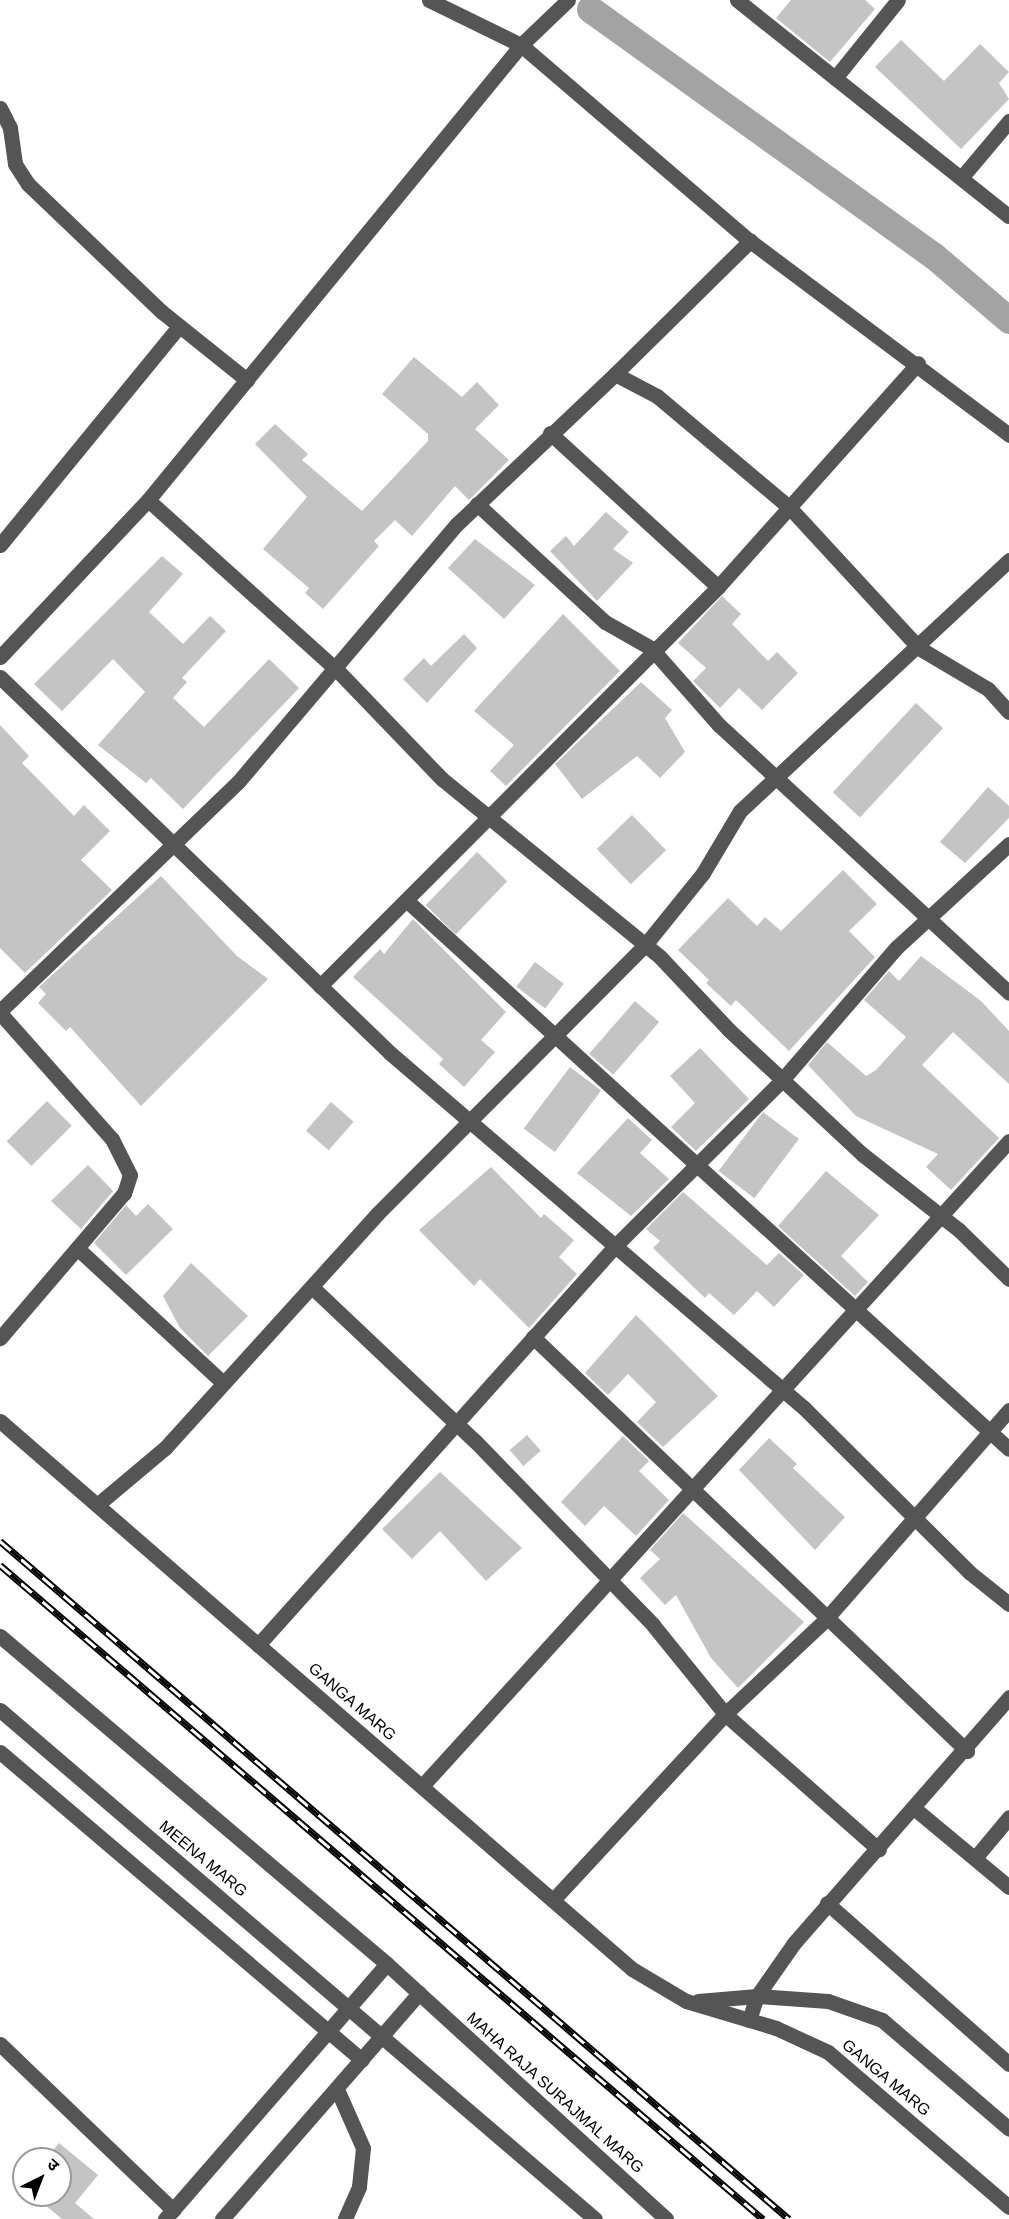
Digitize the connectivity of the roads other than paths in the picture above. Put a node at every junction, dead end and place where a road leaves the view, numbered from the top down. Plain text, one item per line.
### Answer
1 (429, 0) edge
2 (567, 0) edge
3 (737, 0) edge
4 (898, 0) edge
5 (521, 45) junction
6 (835, 78) junction
7 (0, 108) edge
8 (1009, 121) edge
9 (5, 133) edge
10 (961, 178) junction
11 (1009, 216) edge
12 (750, 241) junction
13 (179, 326) junction
14 (918, 363) junction
15 (615, 374) junction
16 (247, 380) junction
17 (550, 433) junction
18 (1009, 435) edge
19 (148, 500) junction
20 (477, 504) junction
21 (789, 507) junction
22 (0, 544) edge
23 (1009, 560) edge
24 (718, 587) junction
25 (651, 648) junction
26 (919, 648) junction
27 (0, 657) edge
28 (337, 670) junction
29 (0, 677) edge
30 (1009, 712) edge
31 (777, 775) junction
32 (488, 816) junction
33 (173, 841) junction
34 (1009, 844) edge
35 (406, 900) junction
36 (927, 921) junction
37 (645, 945) junction
38 (320, 986) junction
39 (1009, 993) edge
40 (0, 1012) edge
41 (555, 1036) junction
42 (782, 1080) junction
43 (472, 1124) junction
44 (1009, 1141) edge
45 (697, 1166) junction
46 (945, 1218) junction
47 (616, 1245) junction
48 (77, 1248) junction
49 (1009, 1279) edge
50 (313, 1288) junction
51 (855, 1309) junction
52 (533, 1337) junction
53 (0, 1338) edge
54 (221, 1381) junction
55 (781, 1388) junction
56 (1009, 1410) edge
57 (0, 1420) edge
58 (453, 1421) junction
59 (990, 1433) junction
60 (1009, 1449) edge
61 (694, 1492) junction
62 (98, 1505) junction
63 (917, 1518) junction
64 (606, 1579) junction
65 (1009, 1604) edge
66 (825, 1620) junction
67 (0, 1636) edge
68 (258, 1644) junction
69 (1009, 1697) edge
70 (0, 1710) edge
71 (725, 1714) junction
72 (967, 1751) junction
73 (0, 1752) edge
74 (422, 1786) junction
75 (915, 1809) junction
76 (1009, 1817) edge
77 (879, 1850) junction
78 (975, 1858) junction
79 (1009, 1887) edge
80 (553, 1900) junction
81 (827, 1903) junction
82 (387, 1964) junction
83 (419, 1993) junction
84 (757, 1996) junction
85 (686, 2001) junction
86 (350, 2008) junction
87 (749, 2020) junction
88 (330, 2032) junction
89 (383, 2036) junction
90 (0, 2044) edge
91 (362, 2060) junction
92 (1009, 2064) edge
93 (337, 2089) junction
94 (1009, 2129) edge
95 (1009, 2207) edge
96 (169, 2214) edge
97 (1009, 2214) edge
98 (222, 2219) edge
99 (345, 2219) edge
100 (595, 2219) edge
101 (666, 2219) edge
102 (1004, 2219) edge

1 - 5 street
2 - 5 street
3 - 6 street
4 - 6 street
5 - 12 street
5 - 16 street
6 - 10 street
7 - 9 street
8 - 10 street
9 - 13 street
10 - 11 street
12 - 14 street
12 - 15 street
13 - 16 street
13 - 22 street
14 - 18 street
14 - 21 street
15 - 17 street
15 - 21 street
16 - 19 street
17 - 20 street
17 - 24 street
19 - 27 street
19 - 28 street
20 - 25 street
20 - 28 street
21 - 24 street
21 - 26 street
23 - 26 street
24 - 25 street
25 - 31 street
25 - 32 street
26 - 30 street
26 - 31 street
28 - 32 street
28 - 33 street
29 - 33 street
31 - 36 street
31 - 37 street
32 - 35 street
32 - 37 street
33 - 38 street
33 - 40 street
34 - 36 street
35 - 38 street
35 - 41 street
36 - 39 street
36 - 42 street
37 - 41 street
37 - 42 street
38 - 43 street
40 - 48 street
41 - 43 street
41 - 45 street
42 - 45 street
42 - 46 street
43 - 47 street
43 - 50 street
44 - 46 street
45 - 47 street
45 - 51 street
46 - 49 street
46 - 51 street
47 - 52 street
47 - 55 street
48 - 53 street
48 - 54 street
50 - 54 street
50 - 58 street
51 - 55 street
51 - 59 street
52 - 58 street
52 - 61 street
54 - 62 street
55 - 61 street
55 - 63 street
56 - 59 street
57 - 62 street, GANGA MARG
58 - 64 street
58 - 68 street
59 - 60 street
59 - 63 street
61 - 64 street
61 - 66 street
62 - 68 street, GANGA MARG
63 - 65 street
63 - 66 street
64 - 71 street
64 - 74 street
66 - 71 street
66 - 72 street
67 - 82 street, MAHA RAJA SURAJMAL MARG
68 - 74 street, GANGA MARG
69 - 72 street
70 - 86 street, MEENA MARG
71 - 77 street
71 - 80 street
72 - 75 street
73 - 88 street
74 - 80 street, GANGA MARG
75 - 77 street
75 - 78 street
76 - 78 street
77 - 81 street
78 - 79 street
80 - 85 street, GANGA MARG
81 - 84 street
81 - 92 street
82 - 83 street, MAHA RAJA SURAJMAL MARG
82 - 86 street
83 - 89 street
83 - 101 street, MAHA RAJA SURAJMAL MARG
84 - 85 street
84 - 87 street
84 - 94 street
85 - 87 street, GANGA MARG
86 - 88 street
86 - 89 street, MEENA MARG
87 - 95 street, GANGA MARG
88 - 91 street
88 - 96 street
89 - 91 street
89 - 100 street
90 - 96 street
91 - 93 street
93 - 98 street
93 - 99 street
97 - 102 street

